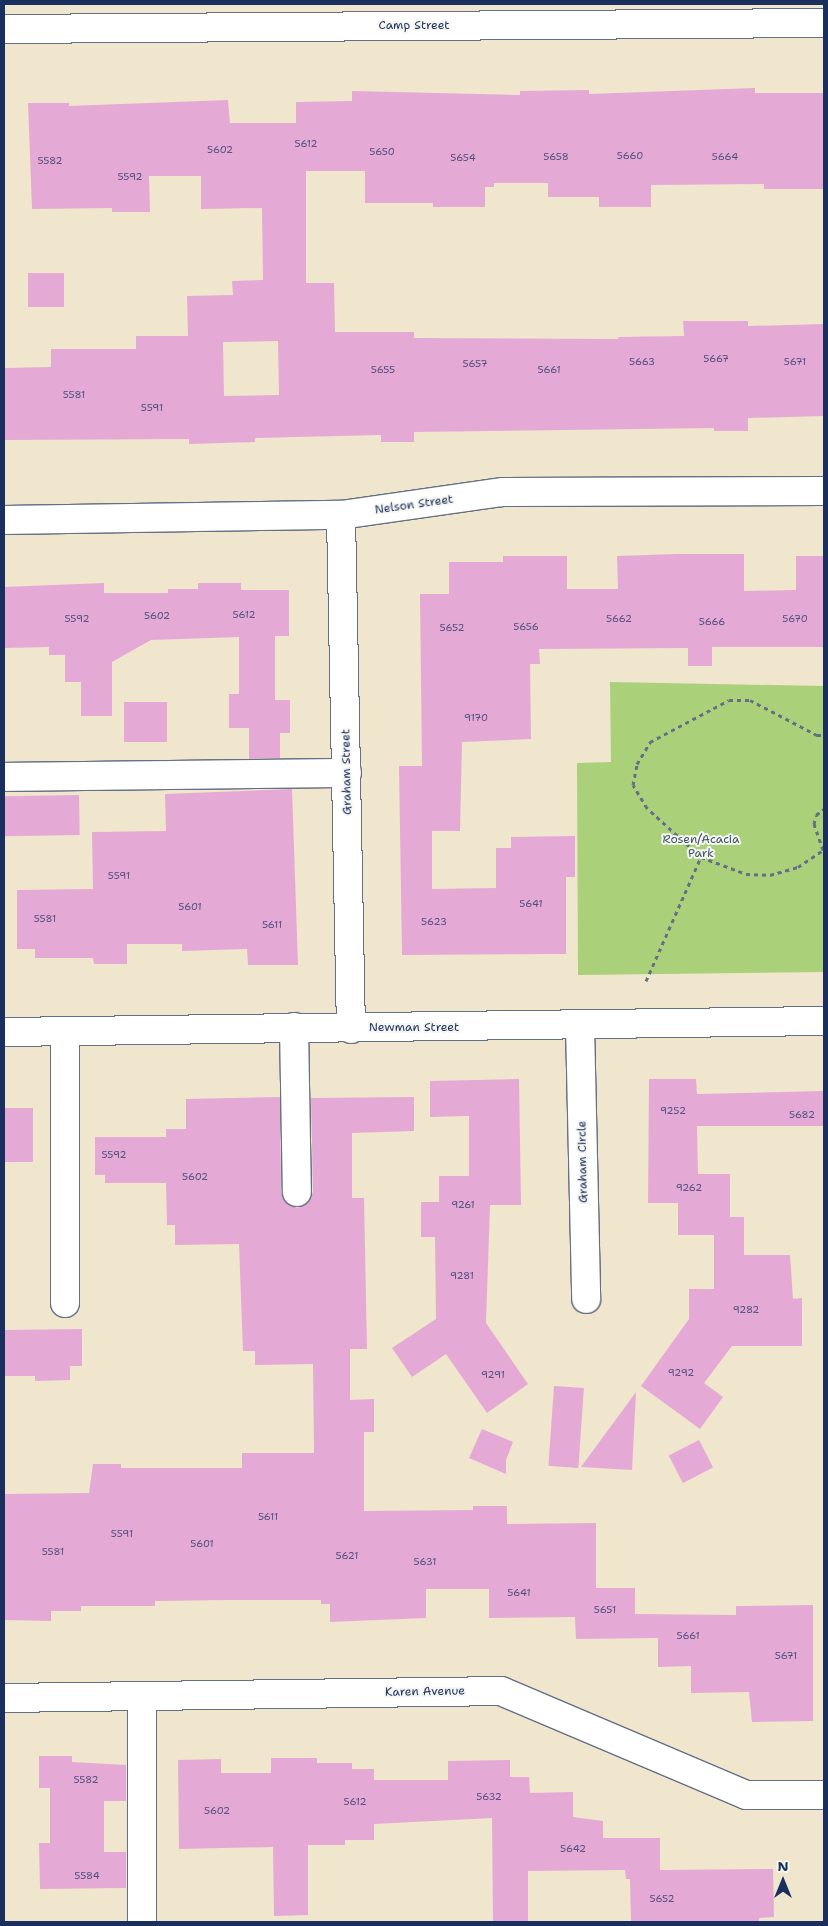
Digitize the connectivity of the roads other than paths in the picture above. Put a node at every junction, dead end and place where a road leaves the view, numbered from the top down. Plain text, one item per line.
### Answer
1 (824, 23) edge
2 (4, 29) edge
3 (824, 491) edge
4 (341, 515) junction
5 (4, 520) edge
6 (347, 773) junction
7 (4, 777) edge
8 (824, 1021) edge
9 (580, 1025) junction
10 (294, 1027) junction
11 (351, 1029) junction
12 (64, 1031) junction
13 (4, 1032) edge
14 (297, 1192) dead end
15 (586, 1299) dead end
16 (64, 1304) dead end
17 (142, 1696) junction
18 (4, 1698) edge
19 (824, 1795) edge
20 (142, 1922) edge

1 - 2 street, Camp Street
3 - 4 street, Nelson Street
4 - 5 street, Nelson Street
4 - 6 street, Graham Street
6 - 7 street
6 - 11 street, Graham Street
8 - 9 street, Newman Street
9 - 11 street, Newman Street
9 - 15 street, Graham Circle
10 - 11 street, Newman Street
10 - 12 street, Newman Street
10 - 14 street
12 - 13 street, Newman Street
12 - 16 street
17 - 18 street, Karen Avenue
17 - 19 street, Karen Avenue
17 - 20 street

